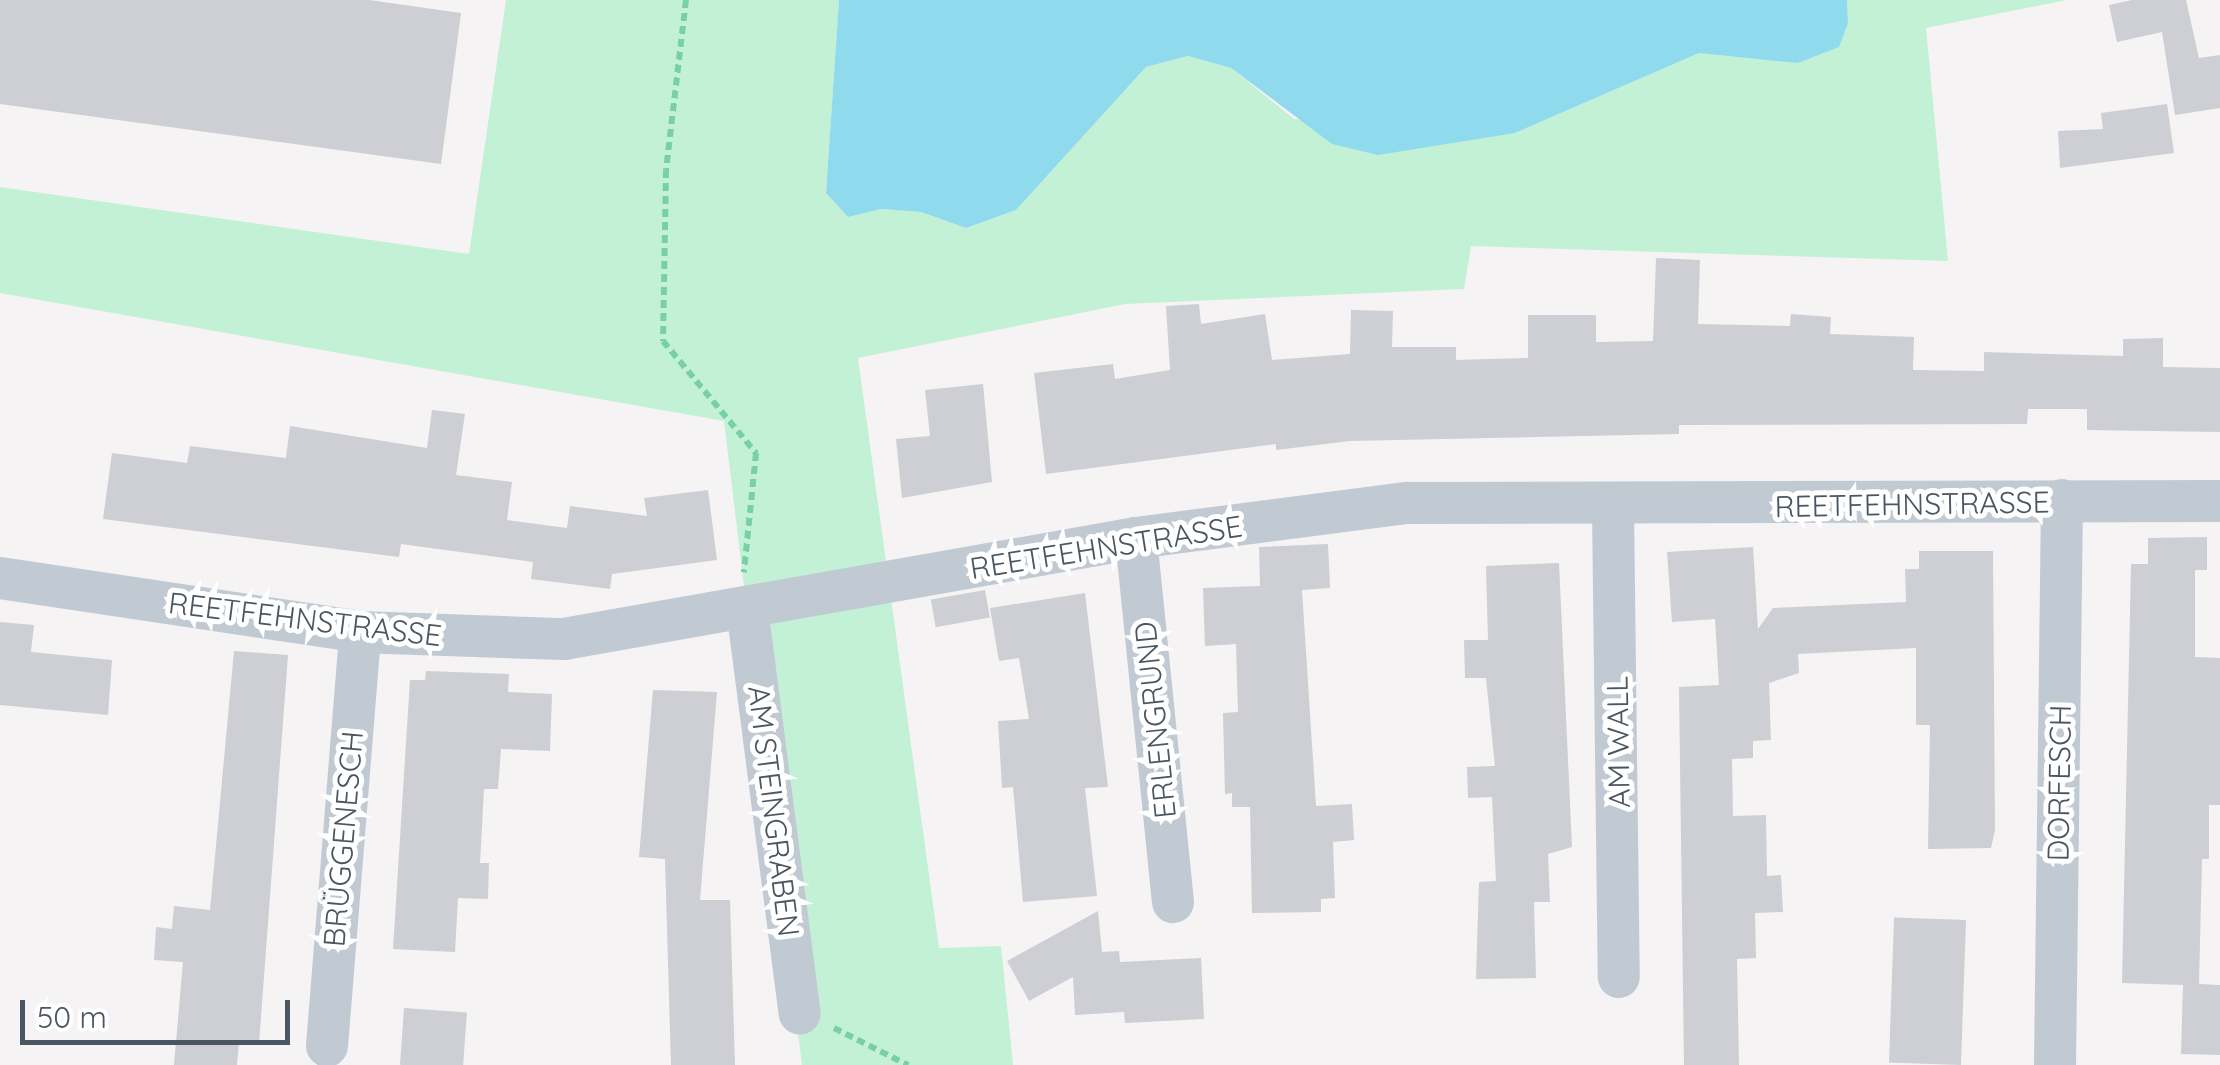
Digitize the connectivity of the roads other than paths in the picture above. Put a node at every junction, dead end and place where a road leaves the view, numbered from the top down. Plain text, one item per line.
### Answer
1 (2062, 500) junction
2 (2220, 501) edge
3 (1613, 508) junction
4 (1136, 538) junction
5 (0, 578) edge
6 (748, 608) junction
7 (360, 632) junction
8 (1173, 902) dead end
9 (1619, 977) dead end
10 (800, 1014) road end
11 (326, 1046) dead end
12 (2055, 1065) edge

1 - 2 street, REETFEHNSTRASSE
1 - 3 street, REETFEHNSTRASSE
1 - 12 street, DORFESCH
3 - 4 street, REETFEHNSTRASSE
3 - 9 street, AM WALL
4 - 6 street, REETFEHNSTRASSE
4 - 8 street, ERLENGRUND
5 - 7 street, REETFEHNSTRASSE
6 - 7 street, REETFEHNSTRASSE
6 - 10 street, AM STEINGRABEN
7 - 11 street, BRÜGGENESCH

